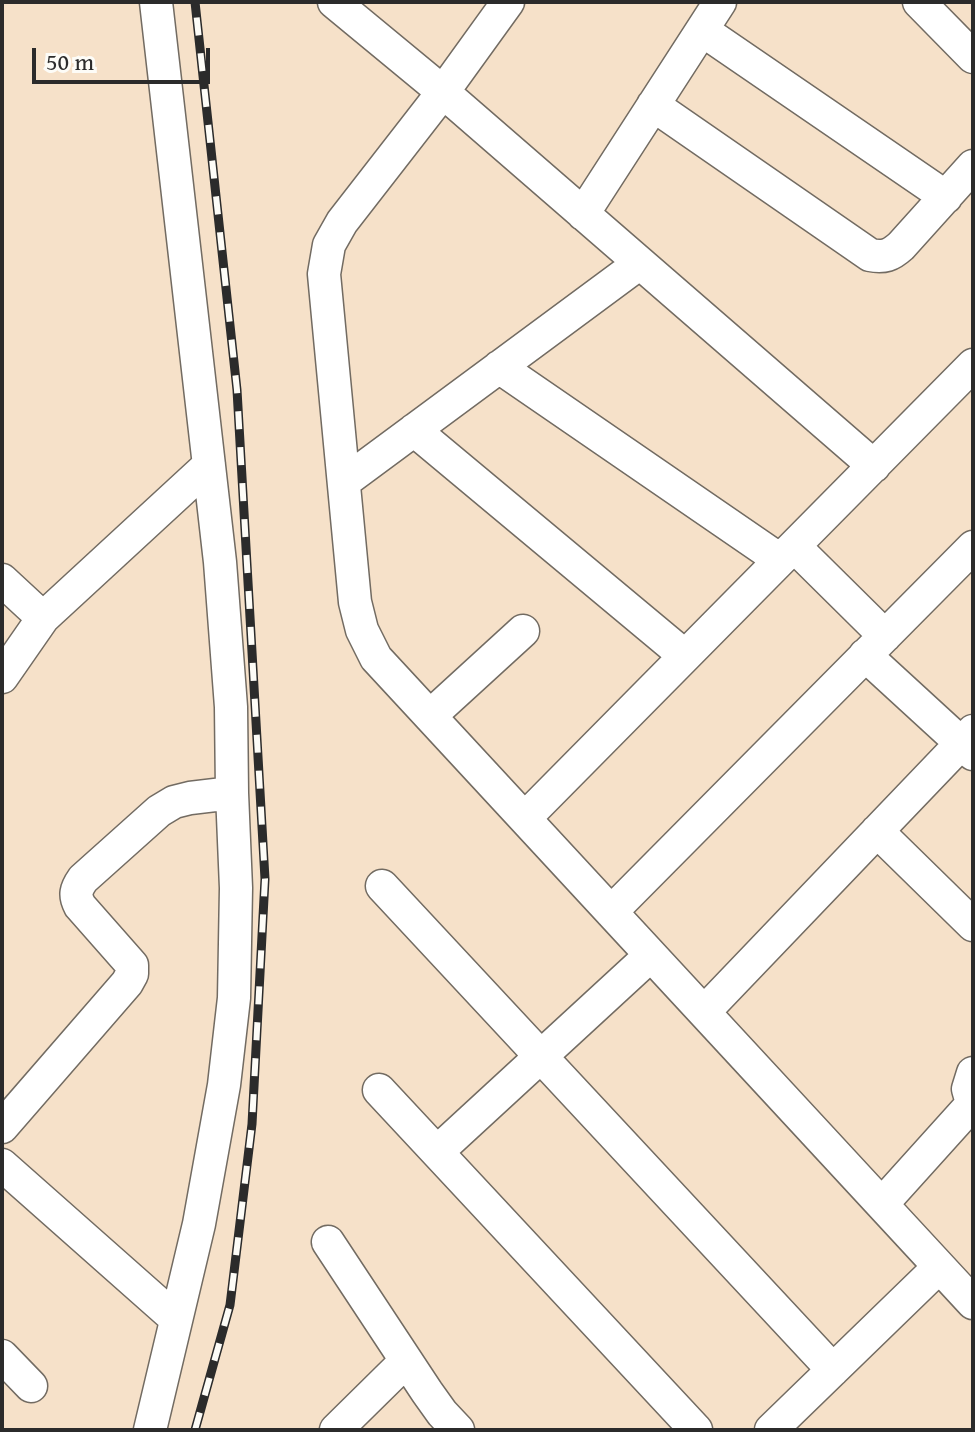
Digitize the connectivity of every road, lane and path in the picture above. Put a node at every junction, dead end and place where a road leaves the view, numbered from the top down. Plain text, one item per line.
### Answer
1 (156, 2) edge
2 (334, 2) edge
3 (508, 2) edge
4 (720, 2) edge
5 (919, 2) edge
6 (702, 30) junction
7 (973, 57) edge
8 (443, 92) junction
9 (653, 105) junction
10 (973, 166) edge
11 (946, 197) junction
12 (583, 214) junction
13 (640, 263) junction
14 (973, 365) edge
15 (499, 367) junction
16 (414, 430) junction
17 (209, 465) junction
18 (874, 466) junction
19 (344, 482) junction
20 (971, 552) edge
21 (787, 553) junction
22 (2, 580) edge
23 (43, 618) junction
24 (523, 631) dead end
25 (875, 646) junction
26 (685, 656) junction
27 (2, 677) edge
28 (430, 716) junction
29 (969, 742) edge
30 (232, 793) junction
31 (525, 818) junction
32 (877, 831) junction
33 (382, 886) dead end
34 (611, 912) junction
35 (973, 925) edge
36 (651, 955) junction
37 (704, 1012) junction
38 (541, 1057) junction
39 (973, 1073) edge
40 (379, 1090) dead end
41 (973, 1103) edge
42 (3, 1124) edge
43 (437, 1152) junction
44 (2, 1165) edge
45 (882, 1204) junction
46 (328, 1242) dead end
47 (939, 1267) junction
48 (973, 1303) edge
49 (176, 1319) junction
50 (2, 1356) edge
51 (406, 1361) junction
52 (833, 1370) junction
53 (31, 1386) dead end
54 (150, 1430) edge
55 (336, 1430) edge
56 (458, 1430) edge
57 (696, 1430) edge
58 (771, 1430) edge

1 - 17 street
2 - 8 street
3 - 8 street
4 - 6 street
5 - 7 street
6 - 9 street
6 - 11 street
8 - 12 street
8 - 19 street
9 - 11 street
9 - 12 street
10 - 11 street
12 - 13 street
13 - 15 street
13 - 18 street
14 - 18 street
15 - 16 street
15 - 21 street
16 - 19 street
16 - 26 street
17 - 23 street
17 - 30 street
18 - 21 street
19 - 28 street
20 - 25 street
21 - 25 street
21 - 26 street
22 - 23 street
23 - 27 street
24 - 28 street
25 - 29 street
25 - 34 street
26 - 31 street
28 - 31 street
29 - 32 street
30 - 42 street
30 - 49 street
31 - 34 street
32 - 35 street
32 - 37 street
33 - 38 street
34 - 36 street
36 - 37 street
36 - 38 street
37 - 45 street
38 - 43 street
38 - 52 street
39 - 41 street
40 - 43 street
41 - 45 street
43 - 57 street
44 - 49 street
45 - 47 street
46 - 51 street
47 - 48 street
47 - 52 street
49 - 54 street
50 - 53 street
51 - 55 street
51 - 56 street
52 - 58 street

